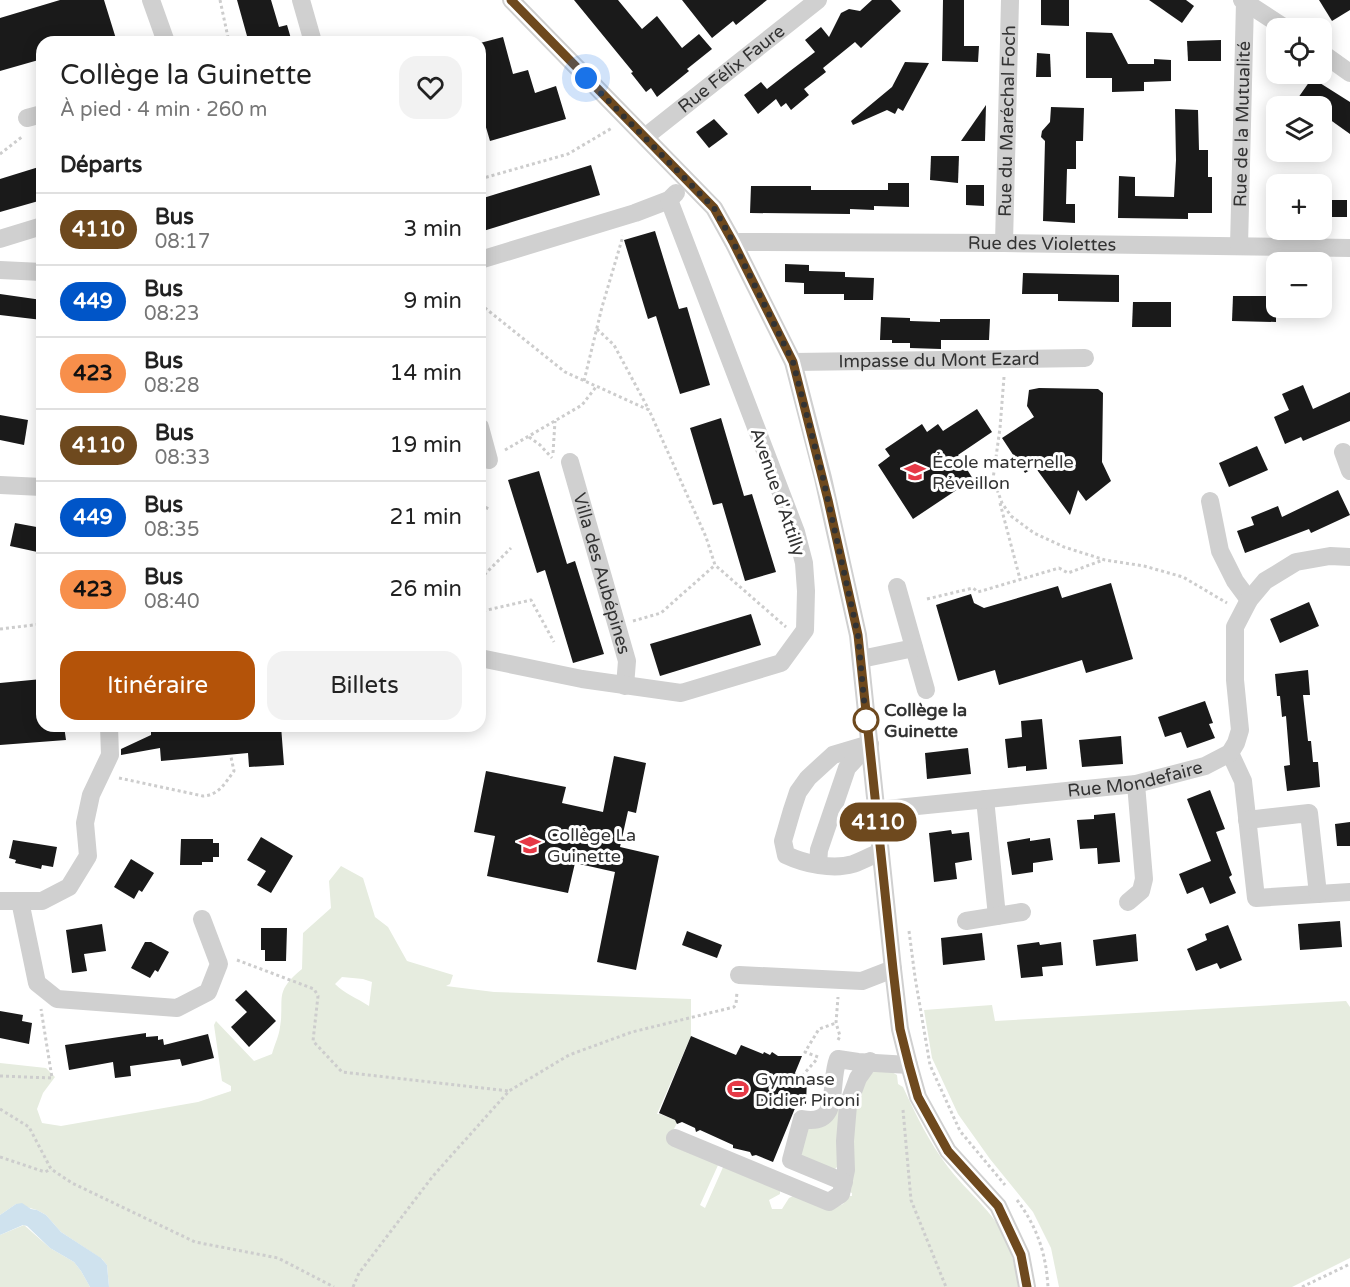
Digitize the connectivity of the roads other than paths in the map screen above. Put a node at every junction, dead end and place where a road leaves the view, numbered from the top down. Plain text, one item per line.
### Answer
1 (151, 0) edge
2 (301, 0) edge
3 (511, 0) edge
4 (818, 0) edge
5 (1010, 0) edge
6 (1245, 0) edge
7 (799, 6) edge
8 (1271, 18) edge
9 (164, 36) edge
10 (311, 36) edge
11 (1332, 60) edge
12 (1350, 73) edge
13 (645, 137) junction
14 (687, 181) junction
15 (669, 200) junction
16 (36, 228) edge
17 (0, 239) edge
18 (733, 242) junction
19 (1004, 243) junction
20 (1239, 246) junction
21 (1350, 248) edge
22 (486, 258) edge
23 (0, 270) edge
24 (36, 272) edge
25 (1085, 358) dead end
26 (793, 362) junction
27 (486, 448) edge
28 (1343, 452) dead end
29 (489, 458) road end
30 (562, 460) road end
31 (1350, 471) edge
32 (0, 485) edge
33 (36, 487) edge
34 (1210, 501) dead end
35 (1350, 557) edge
36 (897, 587) dead end
37 (1245, 606) junction
38 (914, 648) junction
39 (486, 659) edge
40 (861, 659) junction
41 (625, 686) junction
42 (926, 690) dead end
43 (110, 732) edge
44 (870, 744) junction
45 (1230, 753) junction
46 (1136, 784) junction
47 (985, 799) junction
48 (877, 810) junction
49 (1247, 820) junction
50 (880, 852) junction
51 (818, 864) junction
52 (1350, 892) edge
53 (1318, 894) junction
54 (0, 901) edge
55 (20, 901) junction
56 (1128, 902) dead end
57 (1022, 912) dead end
58 (997, 916) junction
59 (202, 919) dead end
60 (966, 921) dead end
61 (893, 969) junction
62 (738, 975) road end
63 (870, 1062) junction
64 (909, 1065) junction
65 (675, 1138) dead end
66 (844, 1182) junction
67 (1027, 1287) edge

1 - 9 street
2 - 10 street
3 - 13 street
4 - 7 street, Rue Félix Faure
5 - 19 street, Rue du Maréchal Foch
6 - 8 street
6 - 20 street, Rue de la Mutualité
7 - 13 street, Rue Félix Faure
11 - 12 street
13 - 14 street
14 - 15 street
14 - 18 street
15 - 22 street
15 - 41 street, Avenue d'Attilly
16 - 17 street
18 - 19 street, Rue des Violettes
18 - 26 street
19 - 20 street, Rue des Violettes
20 - 21 street, Rue des Violettes
23 - 24 street
25 - 26 street, Impasse du Mont Ezard
26 - 40 street
27 - 29 street
28 - 31 street
30 - 41 street, Villa des Aubépines
32 - 33 street
34 - 37 street
35 - 37 street
36 - 38 street
37 - 45 street
38 - 40 street
38 - 42 street
39 - 41 street
40 - 44 street
43 - 55 street
44 - 48 street
44 - 51 street
44 - 51 street
45 - 46 street, Rue Mondefaire
45 - 49 street
46 - 47 street, Rue Mondefaire
46 - 56 street
47 - 48 street, Rue Mondefaire
47 - 58 street
48 - 50 street
49 - 53 street
49 - 53 street
50 - 51 street
50 - 61 street
52 - 53 street
54 - 55 street
55 - 59 street
57 - 58 street
58 - 60 street
61 - 62 street
61 - 64 street
63 - 64 street
63 - 66 street
63 - 66 street
64 - 67 street
65 - 66 street

